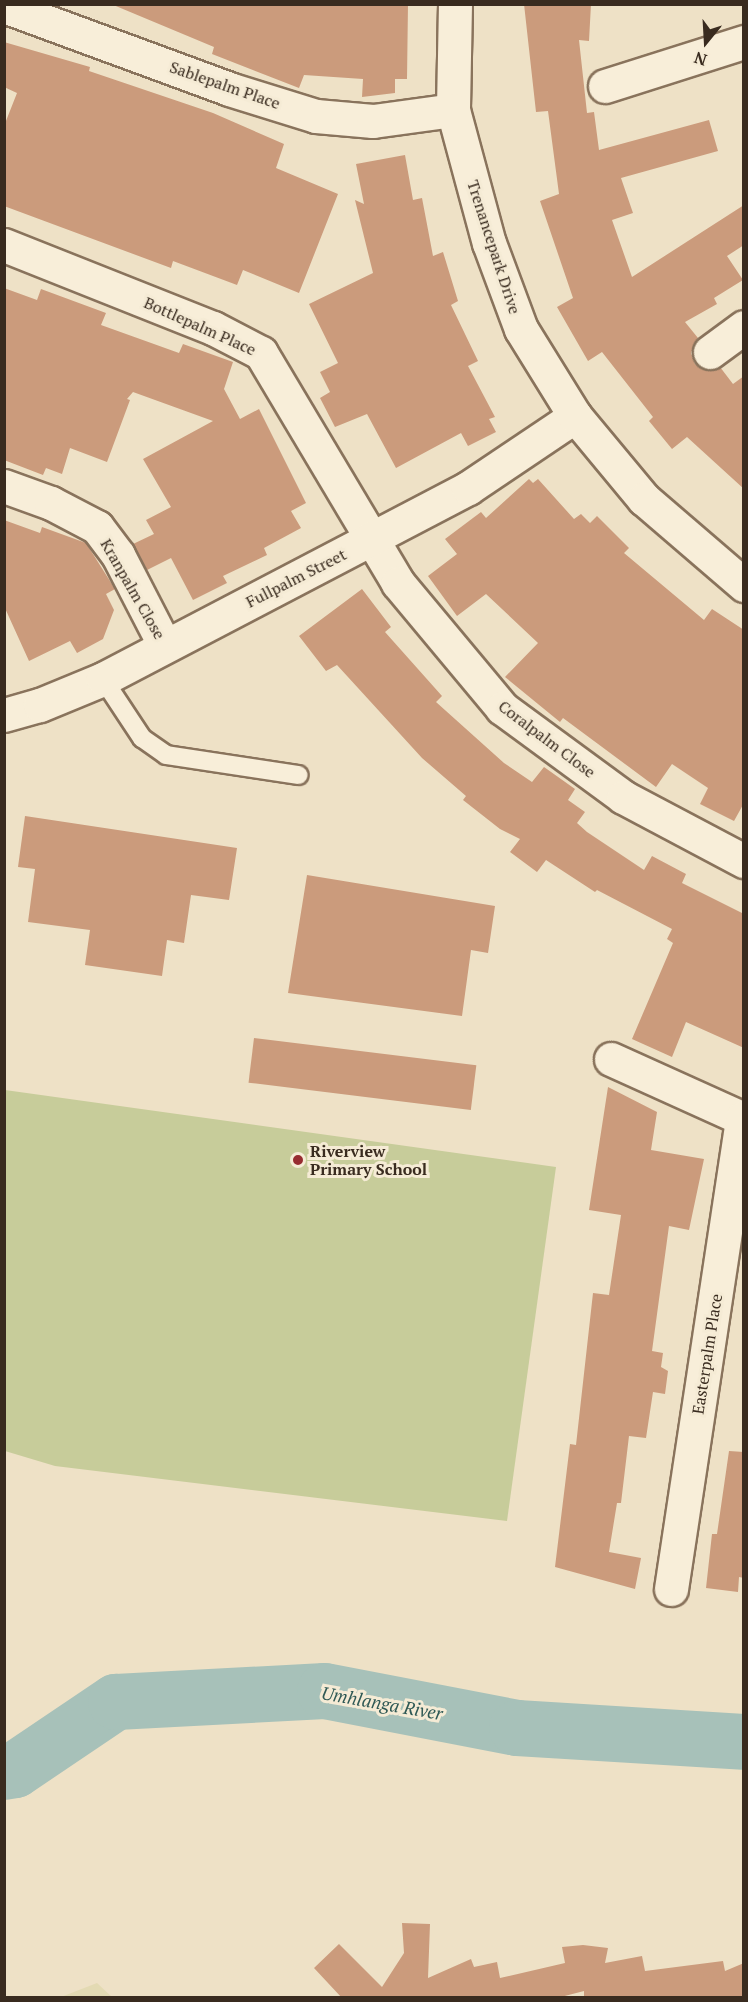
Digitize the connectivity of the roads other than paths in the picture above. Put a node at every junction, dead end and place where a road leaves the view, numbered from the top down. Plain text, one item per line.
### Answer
1 (455, 4) edge
2 (4, 6) edge
3 (744, 42) edge
4 (605, 86) dead end
5 (453, 110) junction
6 (4, 245) edge
7 (744, 327) edge
8 (710, 352) dead end
9 (575, 416) junction
10 (4, 486) edge
11 (372, 539) junction
12 (744, 585) edge
13 (165, 646) junction
14 (103, 679) junction
15 (4, 715) edge
16 (299, 775) dead end
17 (744, 861) edge
18 (611, 1059) dead end
19 (743, 1118) edge
20 (671, 1589) dead end

1 - 5 street, Trenancepark Drive
2 - 5 street, Sablepalm Place
3 - 4 street
5 - 9 street, Trenancepark Drive
6 - 11 street, Bottlepalm Place
7 - 8 street
9 - 11 street, Fullpalm Street
9 - 12 street, Trenancepark Drive
10 - 13 street, Kranpalm Close
11 - 13 street, Fullpalm Street
11 - 17 street, Coralpalm Close
13 - 14 street, Fullpalm Street
14 - 15 street, Fullpalm Street
14 - 16 lane
18 - 19 street
19 - 20 street, Easterpalm Place

